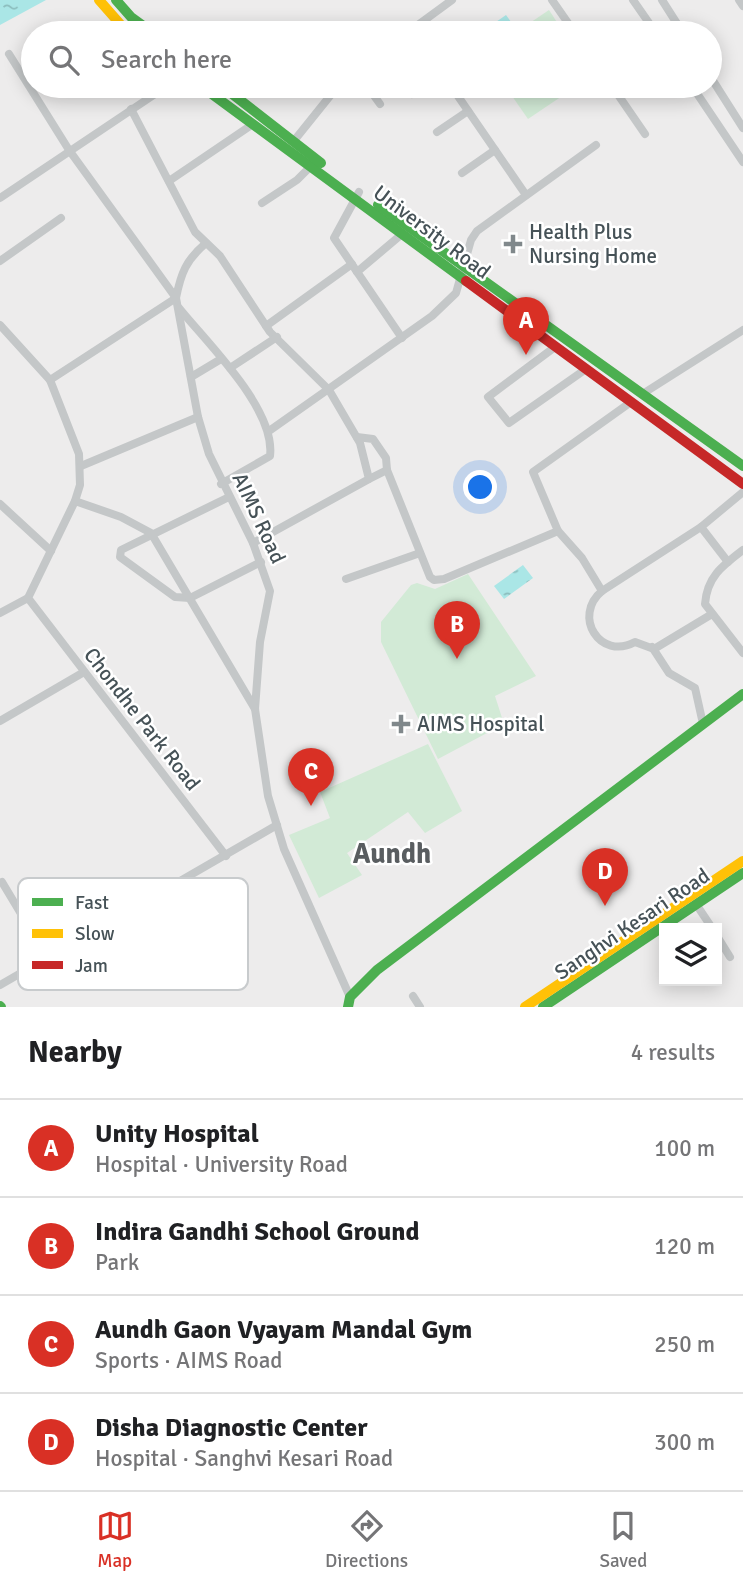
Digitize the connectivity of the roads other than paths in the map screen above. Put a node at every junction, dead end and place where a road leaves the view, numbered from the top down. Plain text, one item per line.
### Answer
1 (99, 0) edge
2 (452, 0) edge
3 (552, 0) edge
4 (633, 0) edge
5 (662, 0) edge
6 (739, 0) edge
7 (118, 2) edge
8 (743, 6) edge
9 (116, 21) edge
10 (139, 21) edge
11 (425, 21) edge
12 (567, 21) edge
13 (648, 21) edge
14 (675, 21) edge
15 (9, 54) dead end
16 (21, 73) edge
17 (722, 95) edge
18 (36, 98) edge
19 (149, 98) edge
20 (217, 98) edge
21 (237, 98) edge
22 (328, 98) edge
23 (376, 98) edge
24 (459, 98) edge
25 (620, 98) edge
26 (700, 98) edge
27 (380, 104) dead end
28 (131, 110) junction
29 (468, 111) junction
30 (253, 124) junction
31 (743, 128) edge
32 (437, 132) dead end
33 (645, 134) dead end
34 (293, 142) junction
35 (596, 145) dead end
36 (69, 150) junction
37 (495, 150) junction
38 (743, 162) edge
39 (311, 166) junction
40 (462, 173) dead end
41 (169, 181) junction
42 (357, 195) junction
43 (526, 195) junction
44 (0, 198) edge
45 (262, 202) dead end
46 (61, 218) dead end
47 (402, 234) junction
48 (206, 243) junction
49 (0, 261) edge
50 (465, 266) junction
51 (354, 268) junction
52 (461, 279) junction
53 (177, 302) junction
54 (0, 326) edge
55 (266, 326) junction
56 (743, 330) edge
57 (277, 337) junction
58 (402, 338) junction
59 (555, 346) junction
60 (221, 359) junction
61 (230, 368) junction
62 (586, 369) junction
63 (191, 377) junction
64 (50, 380) junction
65 (328, 390) junction
66 (644, 393) junction
67 (631, 402) junction
68 (198, 417) junction
69 (269, 430) junction
70 (357, 437) junction
71 (80, 466) junction
72 (743, 466) edge
73 (387, 470) junction
74 (369, 479) junction
75 (221, 484) junction
76 (743, 484) edge
77 (743, 492) edge
78 (229, 497) junction
79 (75, 501) junction
80 (0, 504) edge
81 (701, 527) junction
82 (558, 531) junction
83 (151, 533) junction
84 (253, 543) junction
85 (743, 550) edge
86 (51, 551) junction
87 (420, 553) junction
88 (261, 562) junction
89 (728, 562) junction
90 (346, 579) dead end
91 (602, 591) junction
92 (28, 598) junction
93 (190, 598) junction
94 (0, 613) edge
95 (712, 614) junction
96 (652, 647) junction
97 (743, 653) edge
98 (83, 672) junction
99 (743, 694) edge
100 (255, 709) junction
101 (0, 721) edge
102 (703, 724) junction
103 (277, 825) junction
104 (226, 856) junction
105 (743, 861) edge
106 (743, 873) edge
107 (187, 878) edge
108 (2, 882) dead end
109 (696, 904) junction
110 (18, 909) edge
111 (709, 923) edge
112 (722, 944) edge
113 (730, 957) dead end
114 (18, 974) edge
115 (0, 985) edge
116 (413, 996) dead end
117 (349, 1002) edge
118 (358, 1007) edge
119 (420, 1007) edge
120 (525, 1007) edge
121 (543, 1007) edge

1 - 9 main road
2 - 11 street
3 - 12 street
4 - 13 street
5 - 14 street
6 - 8 street
7 - 10 main road
15 - 16 street, AIMS Road
17 - 31 street
18 - 36 street, AIMS Road
19 - 28 street
20 - 30 main road, University Road
21 - 34 main road, University Road
22 - 34 street
23 - 27 street
24 - 29 street
25 - 33 street
26 - 38 street
28 - 36 street
28 - 41 street
29 - 32 street
29 - 37 street
30 - 39 main road, University Road
30 - 41 street
34 - 42 main road, University Road
35 - 43 street
36 - 44 street
36 - 53 street, AIMS Road
37 - 40 street
37 - 43 street
39 - 42 main road, University Road
39 - 45 street
41 - 48 street
42 - 47 main road, University Road
42 - 50 main road, University Road
42 - 51 street
43 - 50 street
46 - 49 street
47 - 51 street
47 - 52 main road, University Road
48 - 53 street
48 - 55 street
50 - 52 street
50 - 66 main road, University Road
51 - 55 street
51 - 58 street
52 - 58 street
52 - 59 main road, University Road
53 - 60 street
53 - 63 street, AIMS Road
53 - 64 street
54 - 64 street
55 - 57 street
56 - 66 street
57 - 61 street
57 - 65 street
58 - 65 street
59 - 62 main road, University Road
59 - 62 street
60 - 61 street
60 - 63 street
61 - 69 street
62 - 67 main road, University Road
63 - 68 street, AIMS Road
64 - 71 street
65 - 69 street
65 - 70 street
66 - 72 main road, University Road
67 - 76 main road, University Road
67 - 82 street
68 - 71 street
68 - 75 street, AIMS Road
69 - 75 street
70 - 73 street
70 - 74 street
71 - 79 street
73 - 74 street
73 - 87 street
74 - 84 street
75 - 78 street, AIMS Road
77 - 81 street
78 - 83 street
78 - 84 street, AIMS Road
79 - 83 street
79 - 86 street
80 - 86 street
81 - 89 street
81 - 91 street
82 - 87 street
82 - 91 street
83 - 93 street
83 - 93 street
84 - 88 street, AIMS Road
85 - 89 street
86 - 92 street
87 - 90 street
88 - 93 street
88 - 100 street, AIMS Road
89 - 95 street
91 - 96 street
92 - 94 street
92 - 98 street, Chondhe Park Road
93 - 100 street
95 - 96 street
95 - 97 street
96 - 102 street
98 - 101 street
98 - 104 street, Chondhe Park Road
99 - 102 main road
100 - 103 street, AIMS Road
102 - 117 main road
103 - 104 street
103 - 117 street, AIMS Road
104 - 107 street
105 - 120 main road, Sanghvi Kesari Road
106 - 109 main road, Sanghvi Kesari Road
108 - 110 street
109 - 111 street
109 - 121 main road, Sanghvi Kesari Road
112 - 113 street
114 - 115 street
116 - 119 street
117 - 118 main road, AIMS Road

